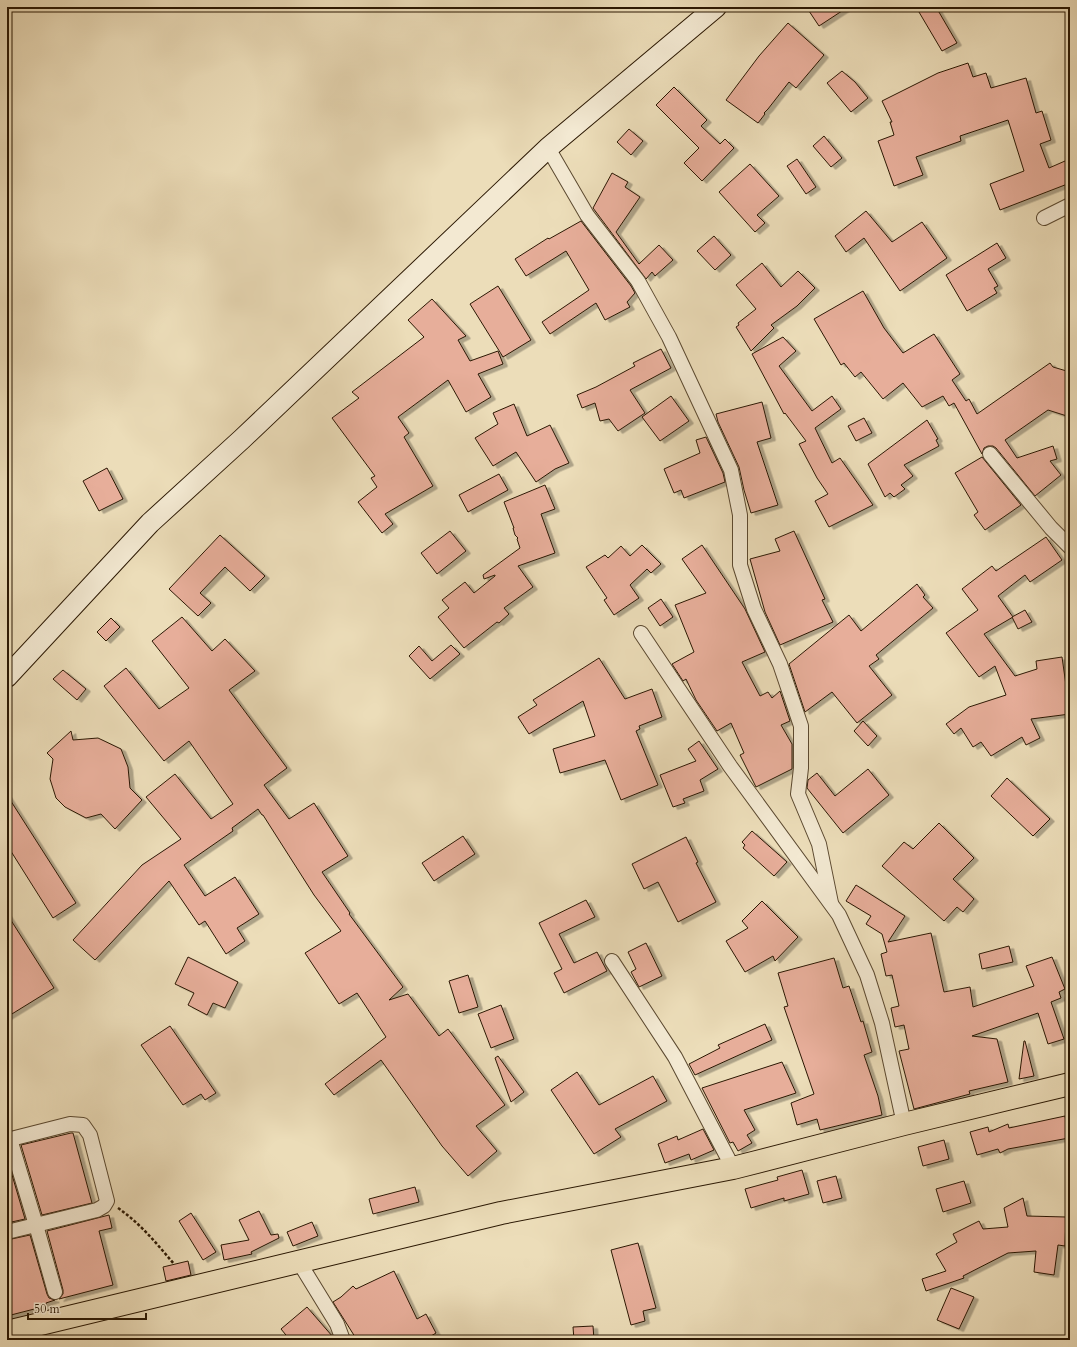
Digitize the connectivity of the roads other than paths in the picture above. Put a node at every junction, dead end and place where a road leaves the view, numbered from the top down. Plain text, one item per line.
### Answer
1 (716, 7) edge
2 (548, 148) junction
3 (1070, 205) edge
4 (1044, 218) dead end
5 (990, 454) dead end
6 (1070, 547) edge
7 (641, 633) dead end
8 (7, 677) edge
9 (831, 903) junction
10 (612, 962) dead end
11 (1070, 1084) edge
12 (904, 1124) junction
13 (9, 1140) edge
14 (733, 1168) junction
15 (36, 1225) junction
16 (7, 1232) edge
17 (299, 1262) junction
18 (55, 1292) dead end
19 (7, 1332) edge
20 (34, 1333) edge
21 (343, 1340) edge

1 - 2 street
2 - 8 street
2 - 9 street
3 - 4 street
5 - 6 street
7 - 9 street
9 - 12 street
10 - 14 street
11 - 12 main road
12 - 14 main road
13 - 15 street
13 - 15 street
14 - 17 main road
15 - 16 street
15 - 18 street
17 - 20 main road
17 - 21 street
19 - 20 main road

